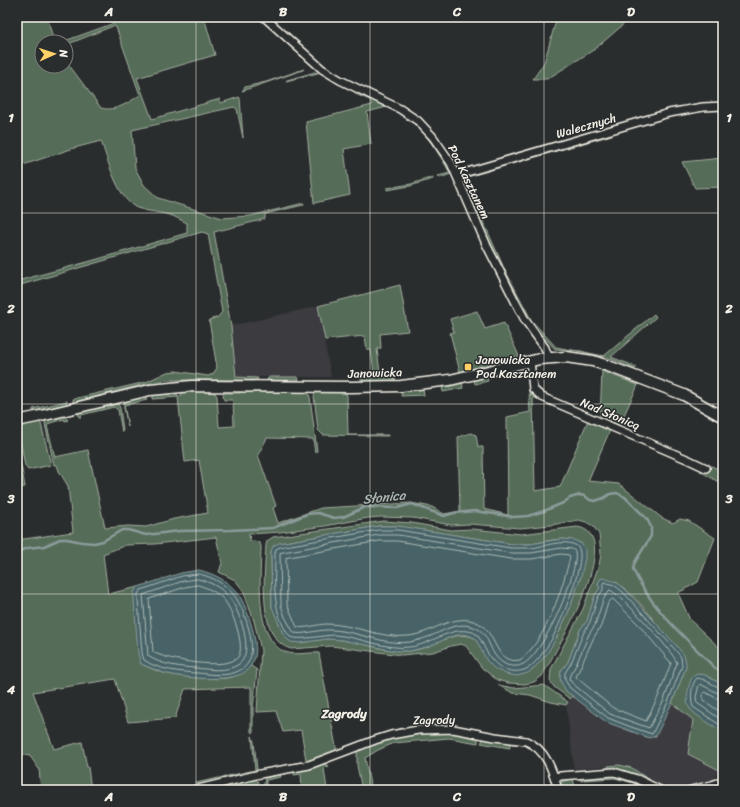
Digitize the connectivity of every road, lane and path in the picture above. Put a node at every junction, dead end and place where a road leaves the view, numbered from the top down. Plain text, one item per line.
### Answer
1 (264, 17) edge
2 (723, 106) edge
3 (457, 175) junction
4 (549, 358) junction
5 (530, 362) junction
6 (723, 417) edge
7 (17, 421) edge
8 (706, 468) dead end
9 (555, 777) junction
10 (723, 781) edge
11 (194, 790) edge
12 (558, 790) edge
13 (660, 790) edge
14 (691, 790) edge

1 - 3 street, Pod Kasztanem
2 - 3 street, Walecznych
3 - 4 street, Pod Kasztanem
4 - 5 street, Janowicka
4 - 6 street, Janowicka
5 - 7 street, Janowicka
5 - 8 street, Nad Słonicą
9 - 11 street, Zagrody
9 - 12 street, Zagrody
9 - 13 street
10 - 14 street

